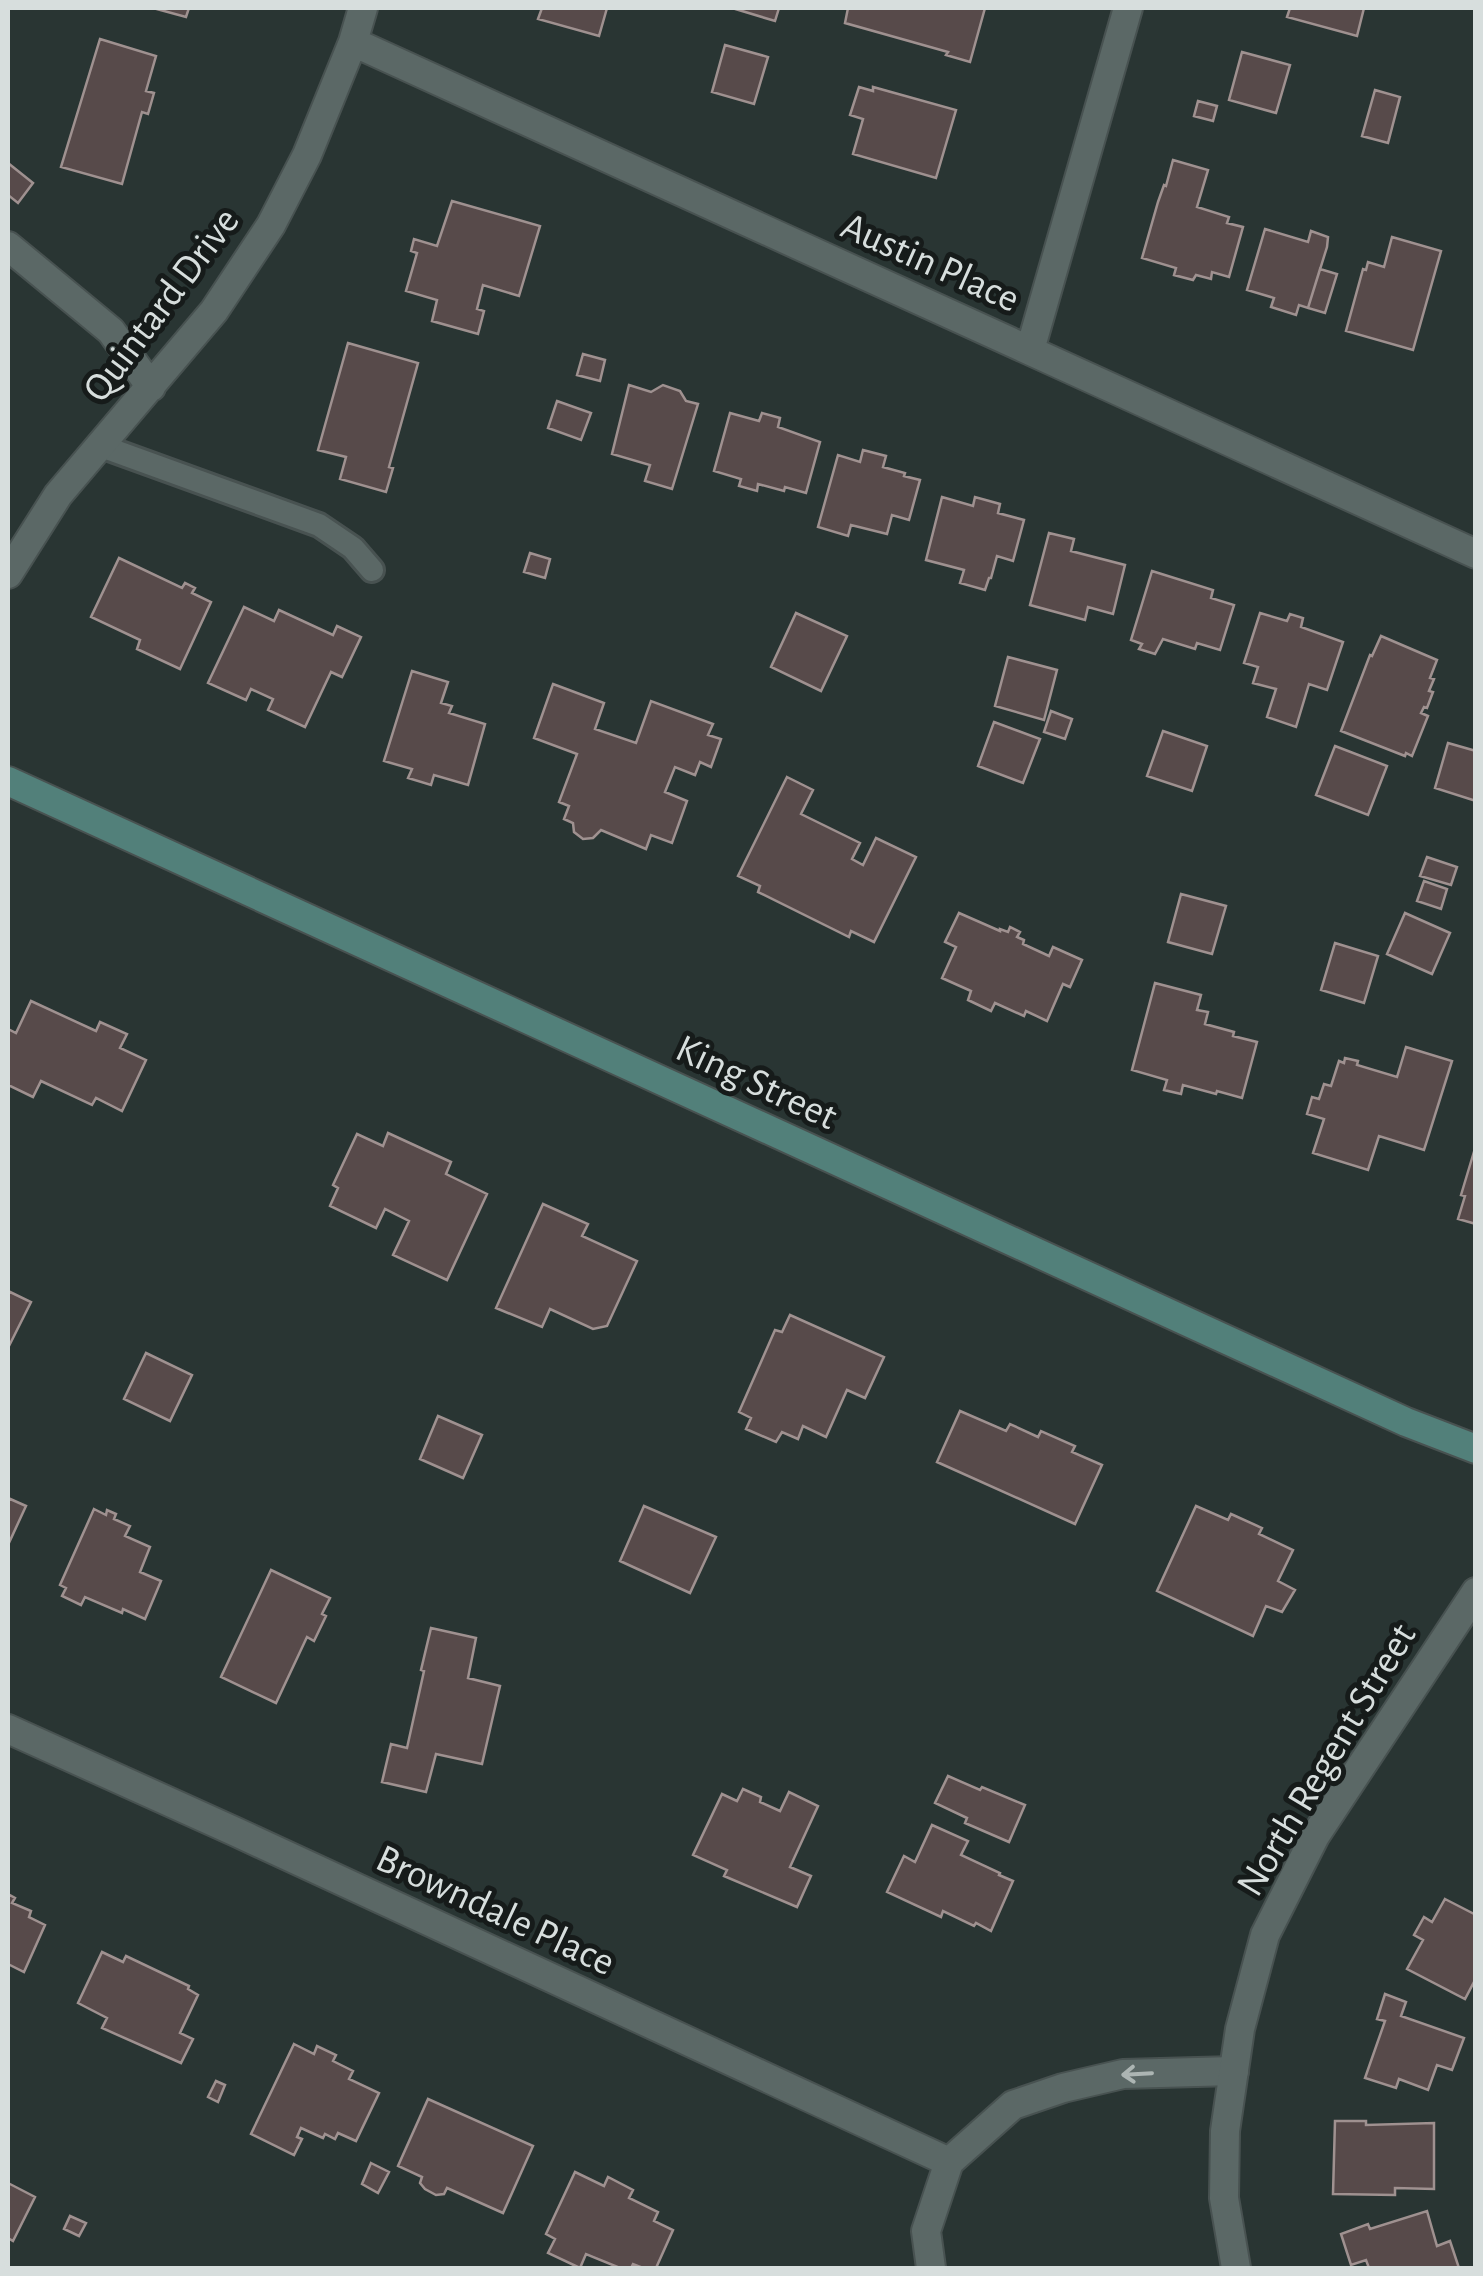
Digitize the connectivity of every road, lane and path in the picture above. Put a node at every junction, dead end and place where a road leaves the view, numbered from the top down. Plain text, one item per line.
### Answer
1 (363, 8) edge
2 (1128, 8) edge
3 (354, 42) junction
4 (8, 246) edge
5 (1030, 350) junction
6 (151, 387) junction
7 (101, 446) junction
8 (1476, 554) edge
9 (372, 570) dead end
10 (8, 574) edge
11 (8, 781) edge
12 (1476, 1448) edge
13 (1476, 1592) edge
14 (8, 1729) edge
15 (1234, 2071) junction
16 (950, 2162) junction
17 (931, 2268) edge
18 (1236, 2268) edge

1 - 3 street, Quintard Drive
2 - 5 street
3 - 5 street, Austin Place
3 - 6 street, Quintard Drive
4 - 6 street
5 - 8 street, Austin Place
6 - 7 street, Quintard Drive
7 - 9 lane
7 - 10 street, Quintard Drive
11 - 12 main road, King Street
13 - 15 street, North Regent Street
14 - 16 street, Browndale Place
15 -> 16 street
15 - 18 street, North Regent Street
16 - 17 street

